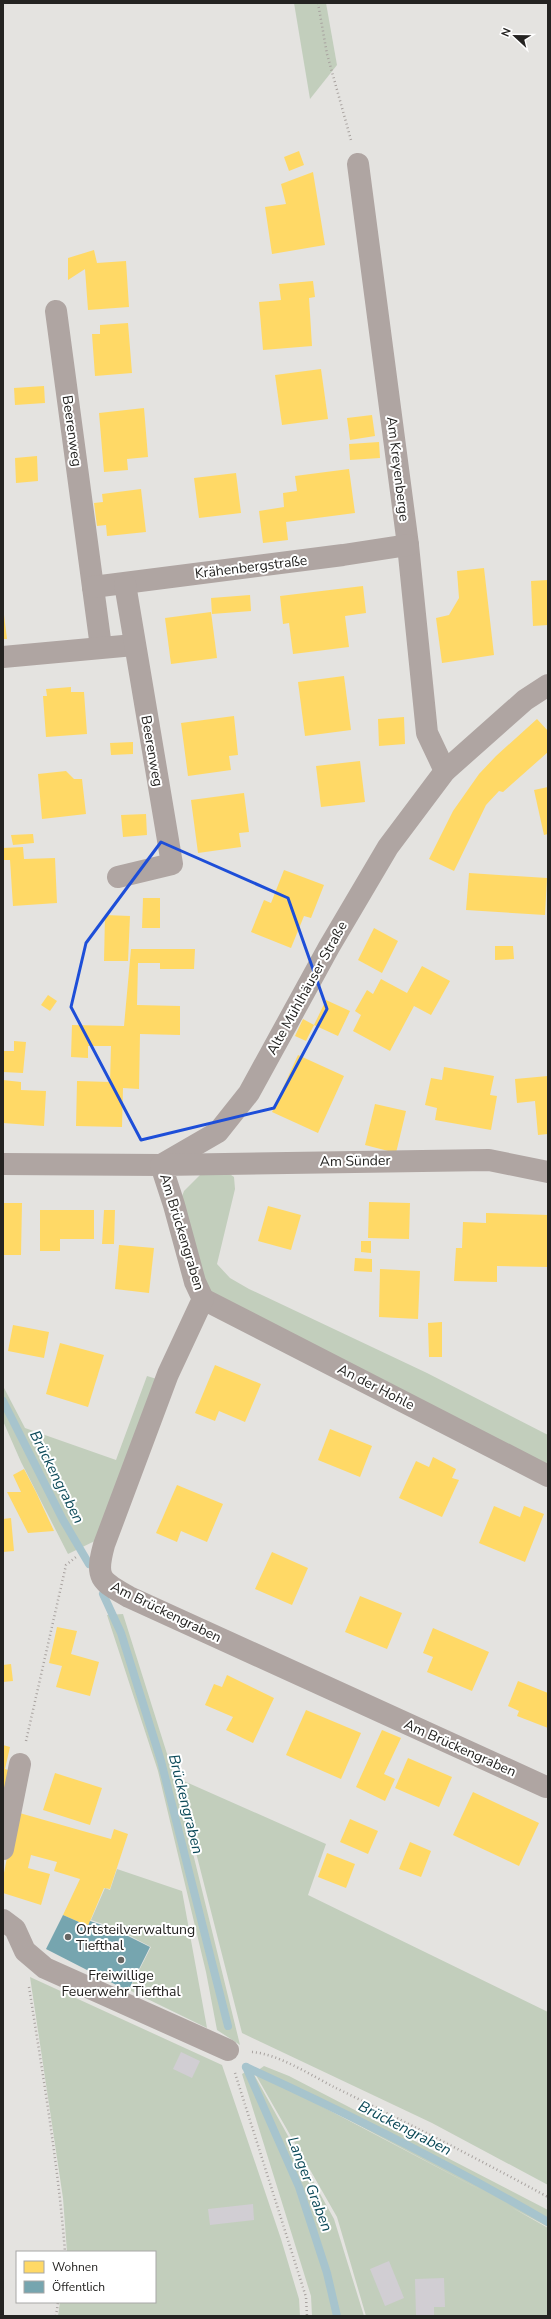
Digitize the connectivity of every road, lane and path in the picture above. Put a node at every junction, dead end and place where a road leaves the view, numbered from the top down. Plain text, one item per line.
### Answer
1 (318, 3) edge
2 (358, 164) joint
3 (56, 311) dead end
4 (408, 545) junction
5 (125, 584) junction
6 (93, 587) junction
7 (134, 645) junction
8 (101, 647) junction
9 (3, 658) edge
10 (548, 685) edge
11 (445, 771) junction
12 (118, 876) dead end
13 (3, 1164) edge
14 (160, 1165) junction
15 (548, 1172) edge
16 (203, 1299) junction
17 (548, 1476) edge
18 (74, 1558) dead end
19 (20, 1764) joint
20 (546, 1787) dead end
21 (3, 1848) edge
22 (3, 1920) edge
23 (25, 1951) junction
24 (228, 2050) junction
25 (548, 2197) edge
26 (65, 2251) edge
27 (58, 2303) edge
28 (56, 2316) edge
29 (307, 2316) edge

1 - 2 path
2 - 4 street, Am Kreyenberge
3 - 6 street, Beerenweg
4 - 5 street, Krähenbergstraße
4 - 11 street, Am Kreyenberge
5 - 6 street, Krähenbergstraße
5 - 7 street, Beerenweg
6 - 8 street, Beerenweg
7 - 8 street
7 - 12 street, Beerenweg
8 - 9 street
10 - 11 street, Alte Mühlhäuser Straße
11 - 14 street, Alte Mühlhäuser Straße
13 - 14 street
14 - 15 street, Am Sünder
14 - 16 street, Am Brückengraben
16 - 17 street, An der Hohle
16 - 20 street, Am Brückengraben
18 - 19 path
19 - 21 street
22 - 23 street
23 - 24 street
23 - 26 path
24 - 25 path
24 - 29 path
27 - 28 path

